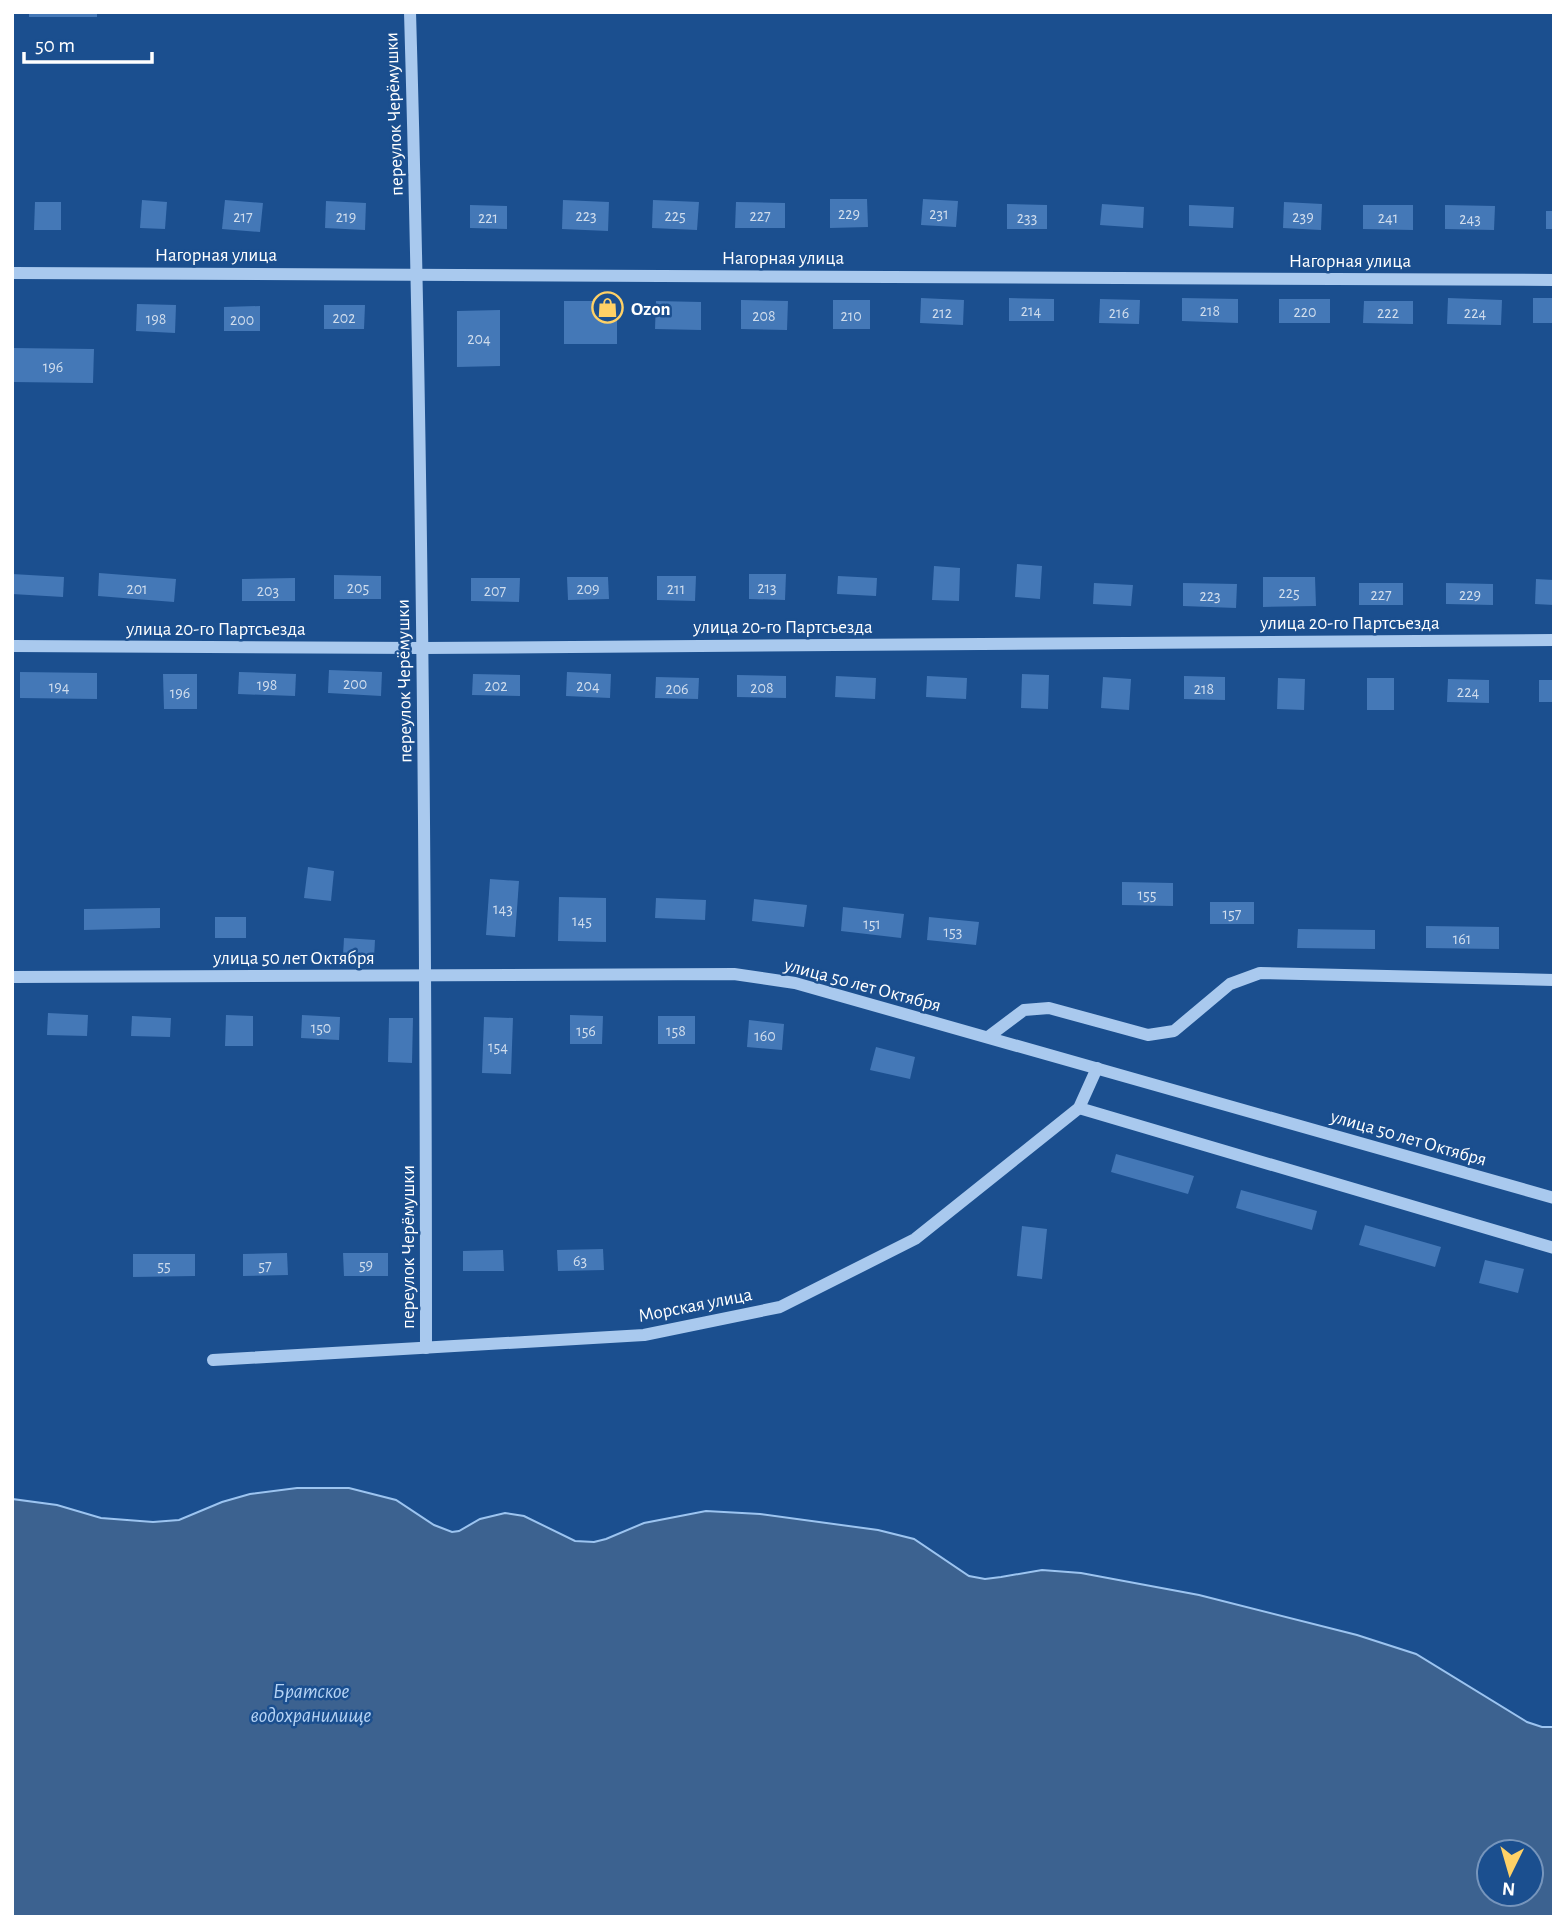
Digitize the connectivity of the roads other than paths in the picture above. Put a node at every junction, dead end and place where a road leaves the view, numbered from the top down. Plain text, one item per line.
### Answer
1 (410, 12) edge
2 (12, 274) edge
3 (417, 274) junction
4 (1554, 280) edge
5 (1554, 640) edge
6 (12, 646) edge
7 (422, 648) junction
8 (426, 976) junction
9 (12, 977) edge
10 (1554, 980) edge
11 (988, 1037) junction
12 (1097, 1069) junction
13 (1079, 1108) junction
14 (1554, 1198) edge
15 (1554, 1248) edge
16 (426, 1349) junction
17 (213, 1360) dead end

1 - 3 street, переулок Черёмушки
2 - 3 street, Нагорная улица
3 - 4 street, Нагорная улица
3 - 7 street, переулок Черёмушки
5 - 7 street, улица 20-го Партсъезда
6 - 7 street, улица 20-го Партсъезда
7 - 8 street, переулок Черёмушки
8 - 9 street, улица 50 лет Октября
8 - 11 street, улица 50 лет Октября
8 - 16 street, переулок Черёмушки
10 - 11 street
11 - 12 street, улица 50 лет Октября
12 - 13 street, Морская улица
12 - 14 street, улица 50 лет Октября
13 - 15 street
13 - 16 street, Морская улица
16 - 17 street, Морская улица

